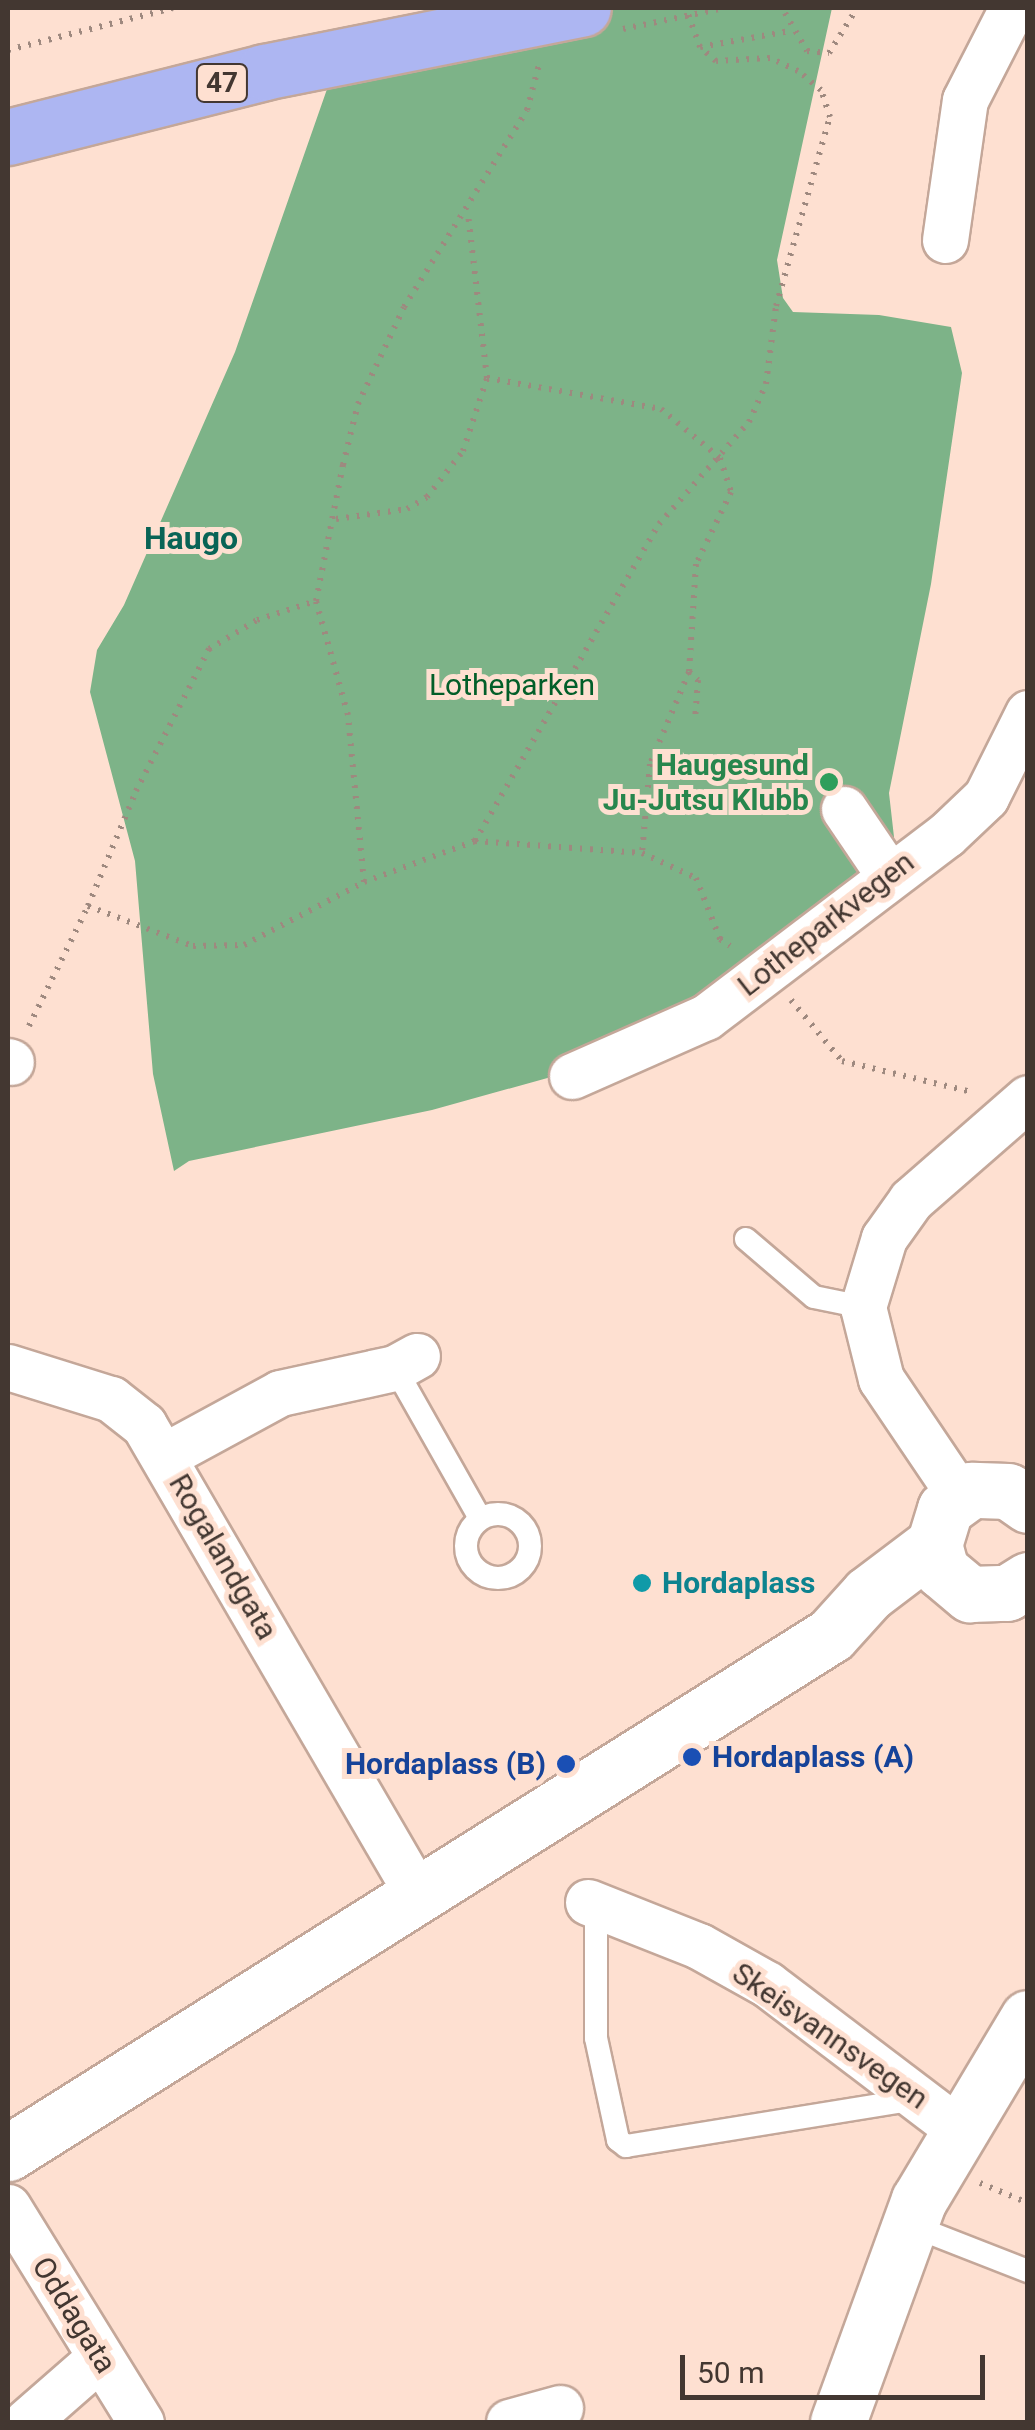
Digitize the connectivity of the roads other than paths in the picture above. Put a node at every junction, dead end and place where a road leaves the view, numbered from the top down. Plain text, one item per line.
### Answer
1 (402, 8) edge
2 (583, 8) edge
3 (1012, 8) edge
4 (8, 102) edge
5 (8, 137) edge
6 (945, 240) dead end
7 (1028, 713) edge
8 (844, 809) dead end
9 (888, 874) junction
10 (572, 1076) dead end
11 (1028, 1098) edge
12 (746, 1239) dead end
13 (863, 1308) junction
14 (406, 1362) joint
15 (8, 1367) edge
16 (164, 1456) junction
17 (1006, 1495) edge
18 (480, 1518) dead end
19 (944, 1564) junction
20 (1024, 1593) edge
21 (419, 1898) junction
22 (592, 1904) joint
23 (1028, 2018) edge
24 (939, 2114) junction
25 (8, 2153) edge
26 (8, 2208) edge
27 (908, 2224) junction
28 (1028, 2271) edge
29 (99, 2358) junction
30 (560, 2408) dead end
31 (26, 2422) edge
32 (141, 2422) edge
33 (509, 2422) edge
34 (838, 2422) edge

1 - 4 main road, 47
2 - 5 main road, 47
3 - 6 street
7 - 9 street, Lotheparkvegen
8 - 9 street
9 - 10 street, Lotheparkvegen
11 - 13 street
12 - 13 lane
13 - 17 street
14 - 16 street, Rogalandgata
14 - 18 lane
15 - 16 street
16 - 21 street, Rogalandgata
17 - 19 street
19 - 20 street
19 - 21 street
21 - 25 street
22 - 24 street, Skeisvannsvegen
22 - 24 lane
23 - 24 street, Skeisvannsvegen
24 - 27 street, Skeisvannsvegen
26 - 29 street, Oddagata
27 - 28 lane
27 - 34 street, Skeisvannsvegen
29 - 31 street
29 - 32 street, Oddagata
30 - 33 street

